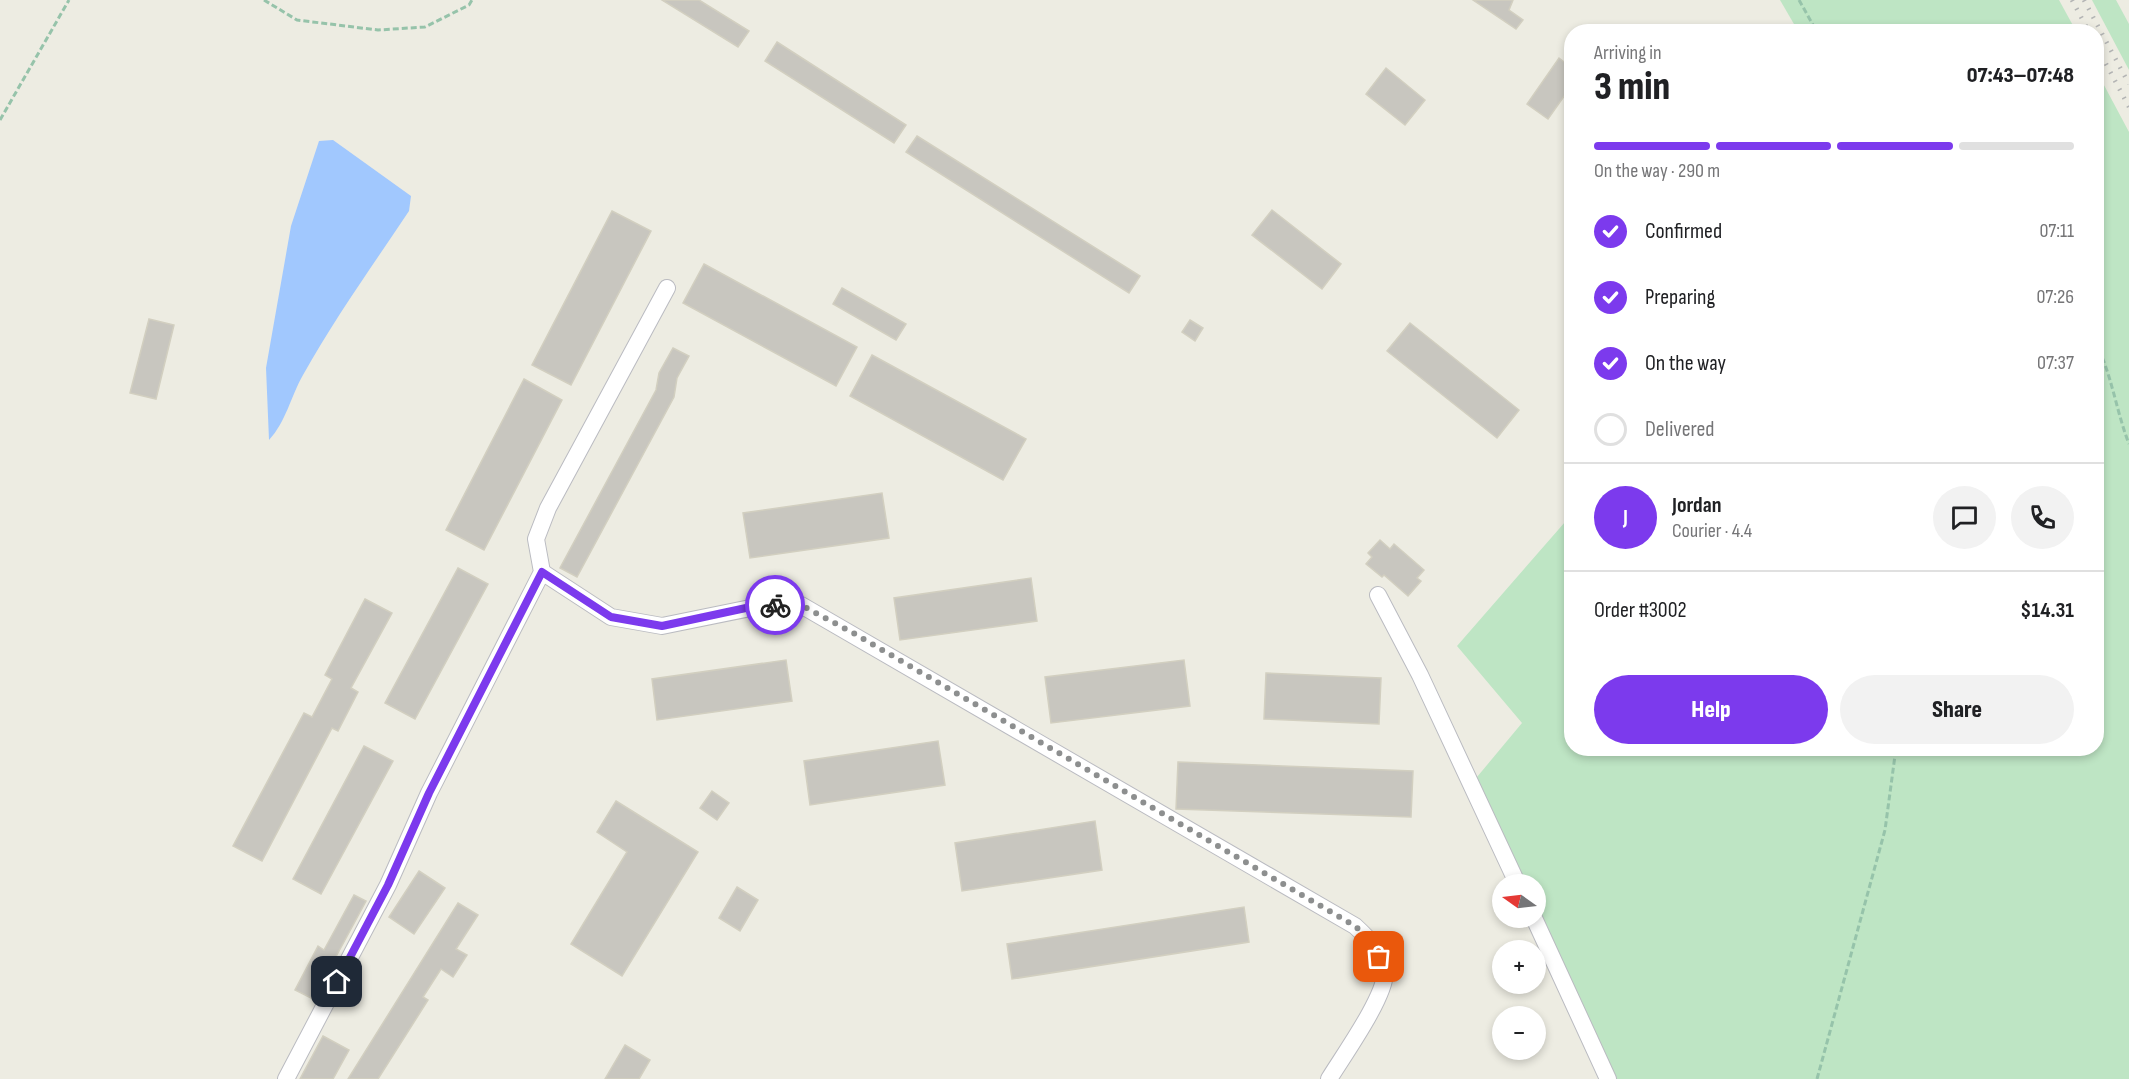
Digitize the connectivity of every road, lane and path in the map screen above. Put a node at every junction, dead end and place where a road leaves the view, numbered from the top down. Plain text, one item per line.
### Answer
1 (69, 0) edge
2 (264, 0) edge
3 (472, 0) edge
4 (1799, 0) edge
5 (1812, 24) edge
6 (0, 120) edge
7 (667, 288) dead end
8 (2104, 361) edge
9 (2129, 444) edge
10 (542, 572) junction
11 (1378, 595) dead end
12 (1895, 756) edge
13 (1513, 874) edge
14 (1539, 928) edge
15 (286, 1079) edge
16 (1329, 1079) edge
17 (1608, 1079) edge
18 (1817, 1079) edge

1 - 6 path
2 - 3 path
4 - 5 path
7 - 10 street
8 - 9 path
10 - 15 street
10 - 16 street
11 - 13 street
12 - 18 path
14 - 17 street

